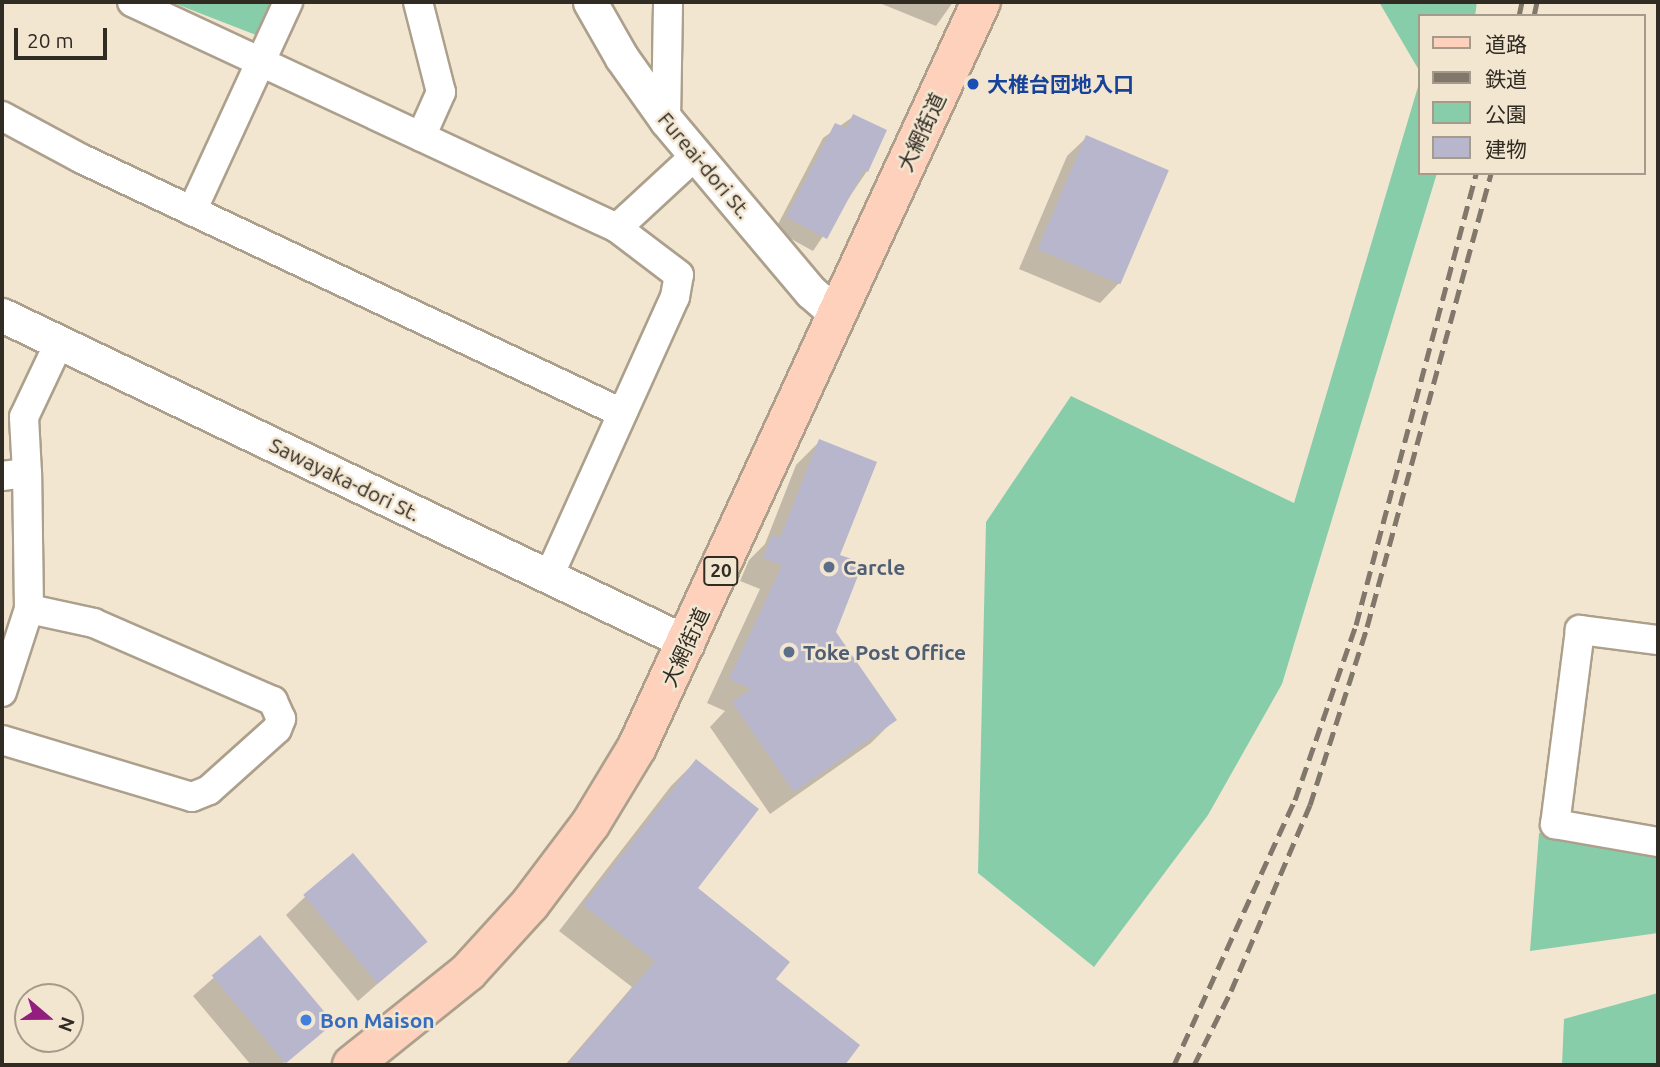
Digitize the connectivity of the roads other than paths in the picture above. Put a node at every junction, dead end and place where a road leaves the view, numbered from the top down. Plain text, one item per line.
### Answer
1 (132, 2) edge
2 (288, 2) edge
3 (418, 2) edge
4 (590, 2) edge
5 (668, 2) edge
6 (981, 2) edge
7 (259, 64) junction
8 (2, 116) edge
9 (666, 120) junction
10 (421, 137) junction
11 (697, 154) junction
12 (192, 211) junction
13 (617, 228) junction
14 (2, 315) edge
15 (837, 315) junction
16 (60, 343) junction
17 (622, 413) junction
18 (15, 475) edge
19 (549, 576) junction
20 (29, 609) junction
21 (1658, 640) edge
22 (688, 643) junction
23 (2, 692) edge
24 (2, 740) edge
25 (1658, 842) edge
26 (352, 1065) edge

1 - 7 street
2 - 7 street
3 - 10 street
4 - 9 street, Fureai-dori St.
5 - 9 street
6 - 15 main road, 大網街道 / 20
7 - 10 street
7 - 12 street
8 - 12 street
9 - 11 street, Fureai-dori St.
10 - 13 street
11 - 13 street
11 - 15 street, Fureai-dori St.
12 - 17 street
13 - 17 street
14 - 16 street, Sawayaka-dori St.
15 - 22 main road, 大網街道 / 20
16 - 18 street
16 - 19 street, Sawayaka-dori St.
17 - 19 street
18 - 20 street
19 - 22 street, Sawayaka-dori St.
20 - 23 street
20 - 24 street
21 - 25 street
22 - 26 main road, 大網街道 / 20

